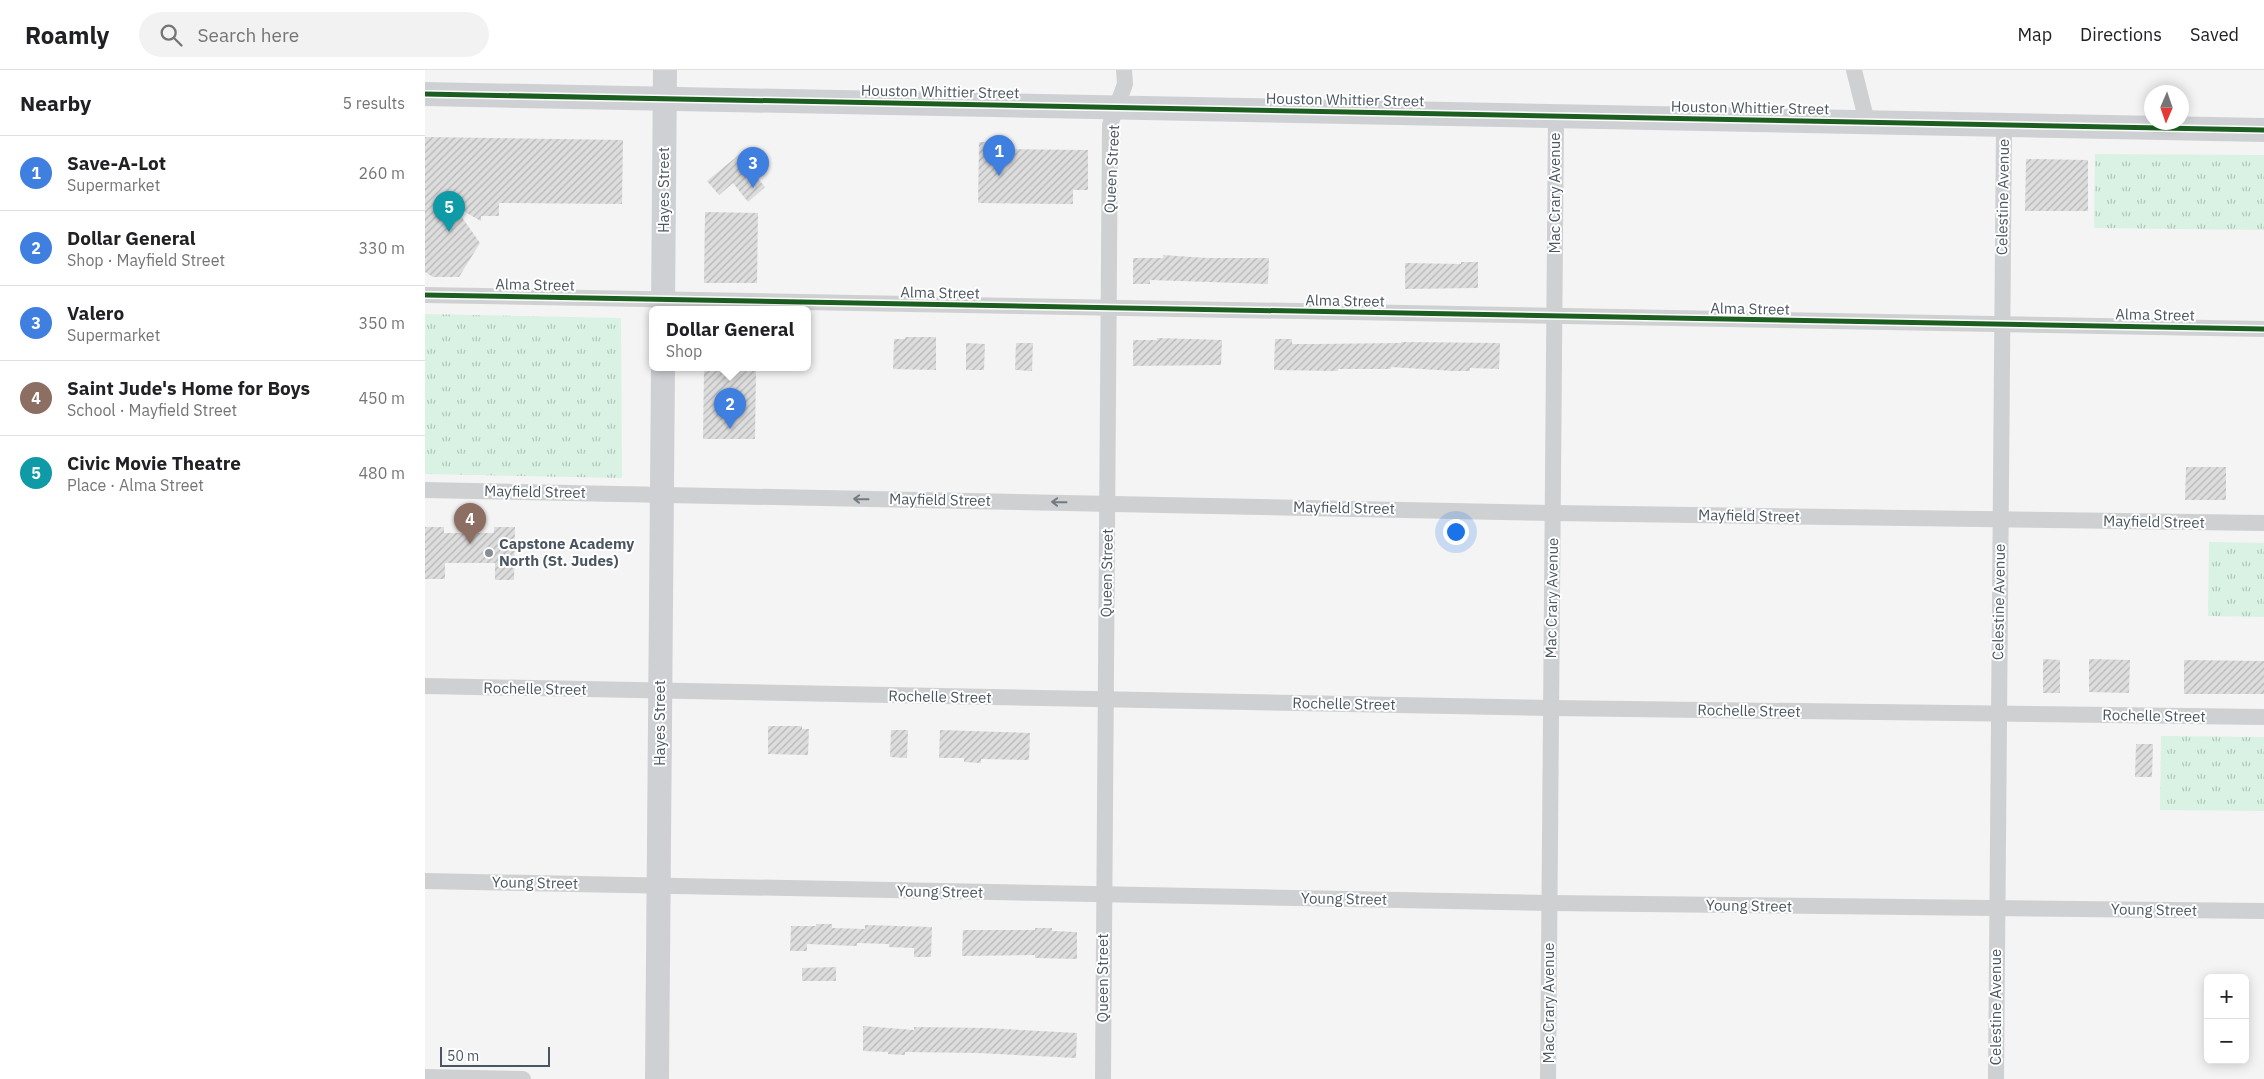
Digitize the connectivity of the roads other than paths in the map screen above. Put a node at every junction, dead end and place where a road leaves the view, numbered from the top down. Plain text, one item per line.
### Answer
1 (665, 70) edge
2 (1124, 70) edge
3 (1854, 70) edge
4 (425, 94) edge
5 (665, 99) junction
6 (1118, 108) junction
7 (1556, 116) junction
8 (1867, 122) junction
9 (2004, 125) junction
10 (2264, 130) edge
11 (425, 295) edge
12 (663, 305) edge
13 (774, 306) edge
14 (811, 306) edge
15 (1109, 309) junction
16 (1555, 318) junction
17 (2002, 326) junction
18 (2264, 330) edge
19 (663, 371) edge
20 (425, 490) edge
21 (662, 495) junction
22 (1107, 503) junction
23 (1553, 513) junction
24 (2000, 520) junction
25 (2264, 524) edge
26 (425, 686) edge
27 (660, 692) junction
28 (1106, 700) junction
29 (1551, 708) junction
30 (1999, 715) junction
31 (2264, 717) edge
32 (425, 881) edge
33 (659, 886) junction
34 (1104, 895) junction
35 (1549, 903) junction
36 (1997, 908) junction
37 (2264, 912) edge
38 (425, 1077) edge
39 (523, 1079) edge
40 (657, 1079) edge
41 (1103, 1079) edge
42 (1548, 1079) edge
43 (1996, 1079) edge

1 - 5 street, Hayes Street
2 - 6 street, Queen Street
3 - 8 street
4 - 5 street, Houston Whittier Street
5 - 6 street, Houston Whittier Street
5 - 12 street, Hayes Street
6 - 7 street, Houston Whittier Street
6 - 15 street, Queen Street
7 - 8 street, Houston Whittier Street
7 - 16 street, Mac Crary Avenue
8 - 9 street, Houston Whittier Street
9 - 10 street, Houston Whittier Street
9 - 17 street, Celestine Avenue
11 - 12 street, Alma Street
12 - 13 street, Alma Street
14 - 15 street, Alma Street
15 - 16 street, Alma Street
15 - 22 street, Queen Street
16 - 17 street, Alma Street
16 - 23 street, Mac Crary Avenue
17 - 18 street, Alma Street
17 - 24 street, Celestine Avenue
19 - 21 street, Hayes Street
20 - 21 street, Mayfield Street
22 -> 21 street, Mayfield Street
21 - 27 street, Hayes Street
22 - 23 street, Mayfield Street
22 - 28 street, Queen Street
23 - 24 street, Mayfield Street
23 - 29 street, Mac Crary Avenue
24 - 25 street, Mayfield Street
24 - 30 street, Celestine Avenue
26 - 27 street, Rochelle Street
27 - 28 street, Rochelle Street
27 - 33 street, Hayes Street
28 - 29 street, Rochelle Street
28 - 34 street, Queen Street
29 - 30 street, Rochelle Street
29 - 35 street, Mac Crary Avenue
30 - 31 street, Rochelle Street
30 - 36 street, Celestine Avenue
32 - 33 street, Young Street
33 - 34 street, Young Street
33 - 40 street, Hayes Street
34 - 35 street, Young Street
34 - 41 street, Queen Street
35 - 36 street, Young Street
35 - 42 street, Mac Crary Avenue
36 - 37 street, Young Street
36 - 43 street, Celestine Avenue
38 - 39 street

